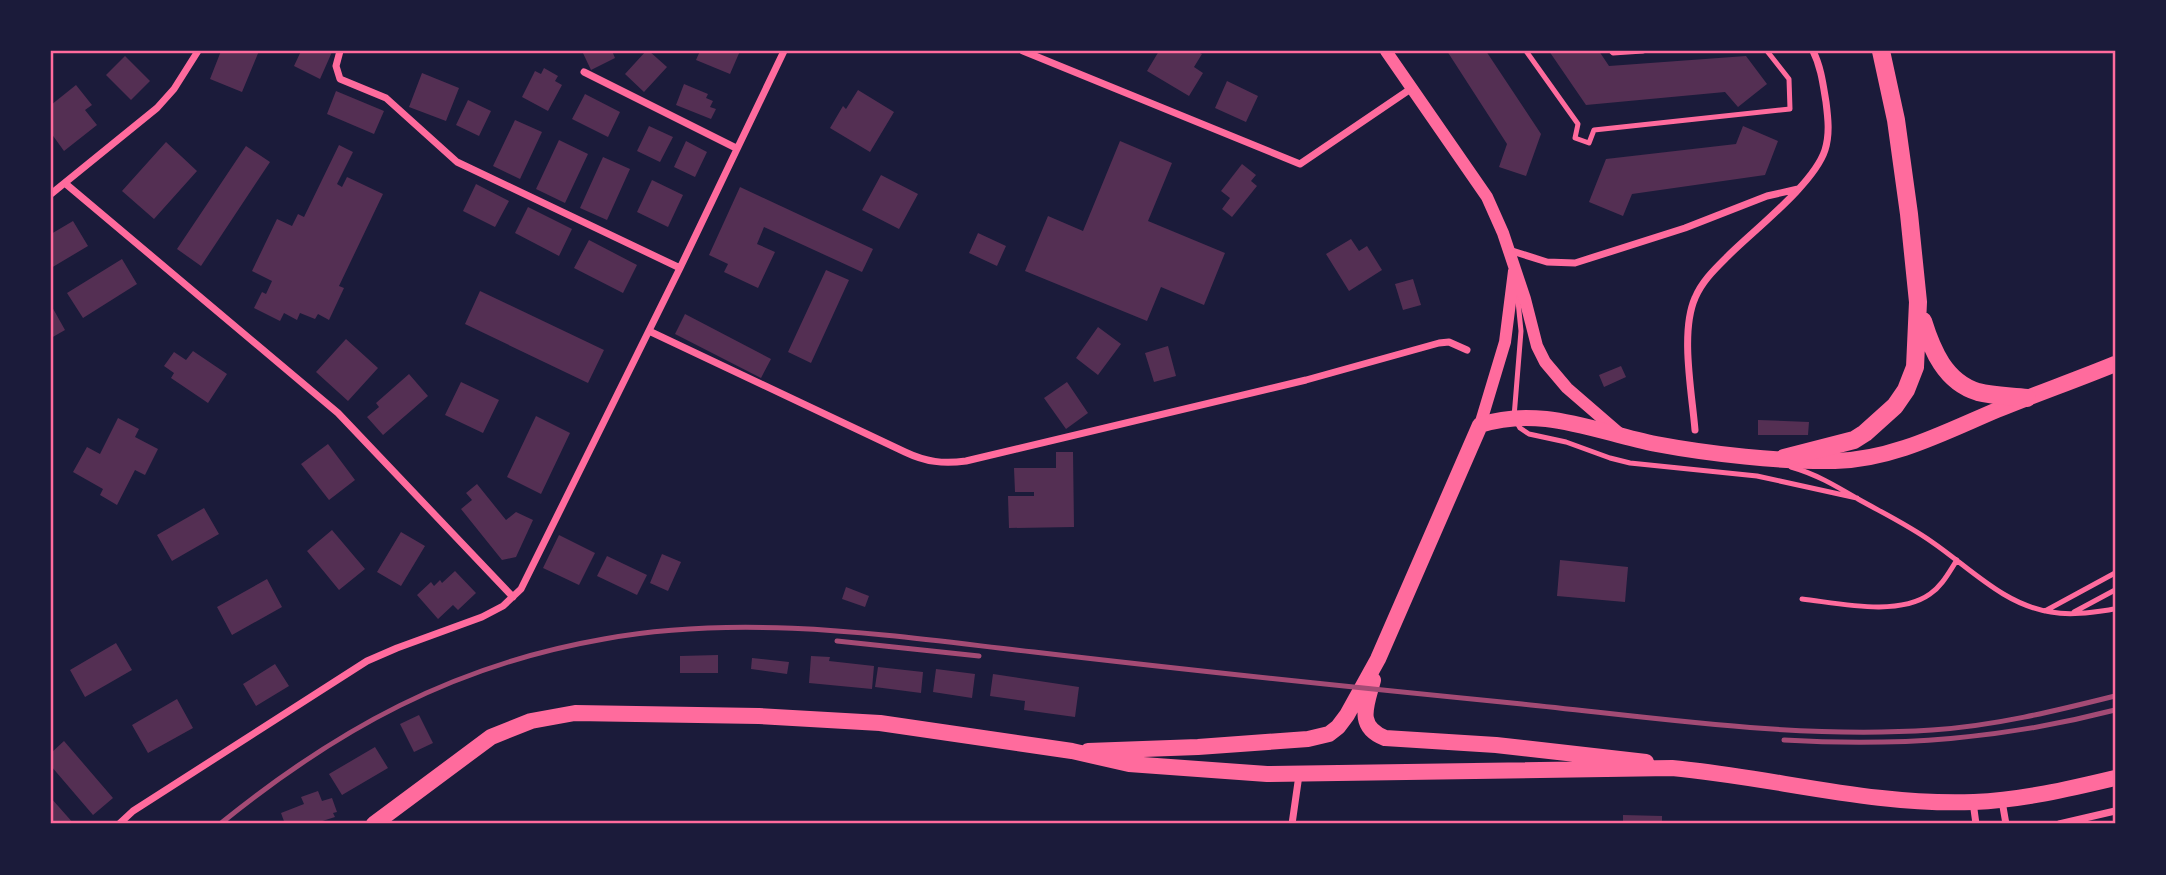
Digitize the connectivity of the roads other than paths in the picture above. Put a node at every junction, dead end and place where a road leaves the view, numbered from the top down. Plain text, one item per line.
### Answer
1 (198, 51) edge
2 (340, 51) edge
3 (784, 51) edge
4 (1023, 51) edge
5 (1386, 51) edge
6 (1527, 51) edge
7 (1611, 51) edge
8 (1643, 51) edge
9 (1767, 51) edge
10 (1813, 51) edge
11 (1881, 51) edge
12 (583, 72) dead end
13 (1412, 88) junction
14 (736, 148) junction
15 (66, 184) junction
16 (1799, 188) junction
17 (51, 194) edge
18 (1509, 250) junction
19 (1515, 267) junction
20 (680, 268) junction
21 (1918, 302) junction
22 (649, 331) junction
23 (1467, 349) dead end
24 (2115, 364) edge
25 (2027, 398) junction
26 (1514, 417) junction
27 (1479, 425) junction
28 (1695, 430) dead end
29 (1619, 433) junction
30 (1747, 455) junction
31 (1784, 458) junction
32 (1857, 498) junction
33 (1957, 560) junction
34 (2115, 573) edge
35 (2115, 590) edge
36 (513, 597) junction
37 (1802, 599) dead end
38 (2115, 609) edge
39 (2045, 611) junction
40 (2072, 614) junction
41 (1378, 659) junction
42 (1072, 751) junction
43 (1672, 768) junction
44 (1299, 775) junction
45 (2115, 778) edge
46 (2002, 800) junction
47 (1973, 802) junction
48 (2115, 811) edge
49 (120, 824) edge
50 (374, 824) edge
51 (1292, 824) edge
52 (1976, 824) edge
53 (2006, 824) edge
54 (2059, 824) edge

1 - 15 street
2 - 20 street
3 - 14 street
4 - 13 street
5 - 13 street
6 - 9 lane
7 - 8 lane
10 - 16 street
11 - 21 highway
12 - 14 street
13 - 18 street
14 - 20 street
15 - 17 street
15 - 36 street
16 - 18 street
16 - 28 street
18 - 19 street
19 - 26 lane
19 - 27 street
19 - 29 street
20 - 22 street
21 - 25 highway
21 - 31 highway
22 - 23 street
22 - 36 street
24 - 25 main road
25 - 31 main road
26 - 27 main road
26 - 29 main road
26 - 32 lane
27 - 41 main road
29 - 30 main road
30 - 31 main road
30 - 32 lane
32 - 33 lane
33 - 37 lane
33 - 39 lane
34 - 39 lane
35 - 40 lane
36 - 49 street
38 - 40 lane
39 - 40 lane
41 - 42 main road
41 - 43 main road
42 - 44 main road
42 - 50 main road
43 - 44 main road
43 - 47 main road
44 - 51 street
45 - 46 main road
46 - 47 main road
46 - 53 street
47 - 52 street
48 - 54 street

